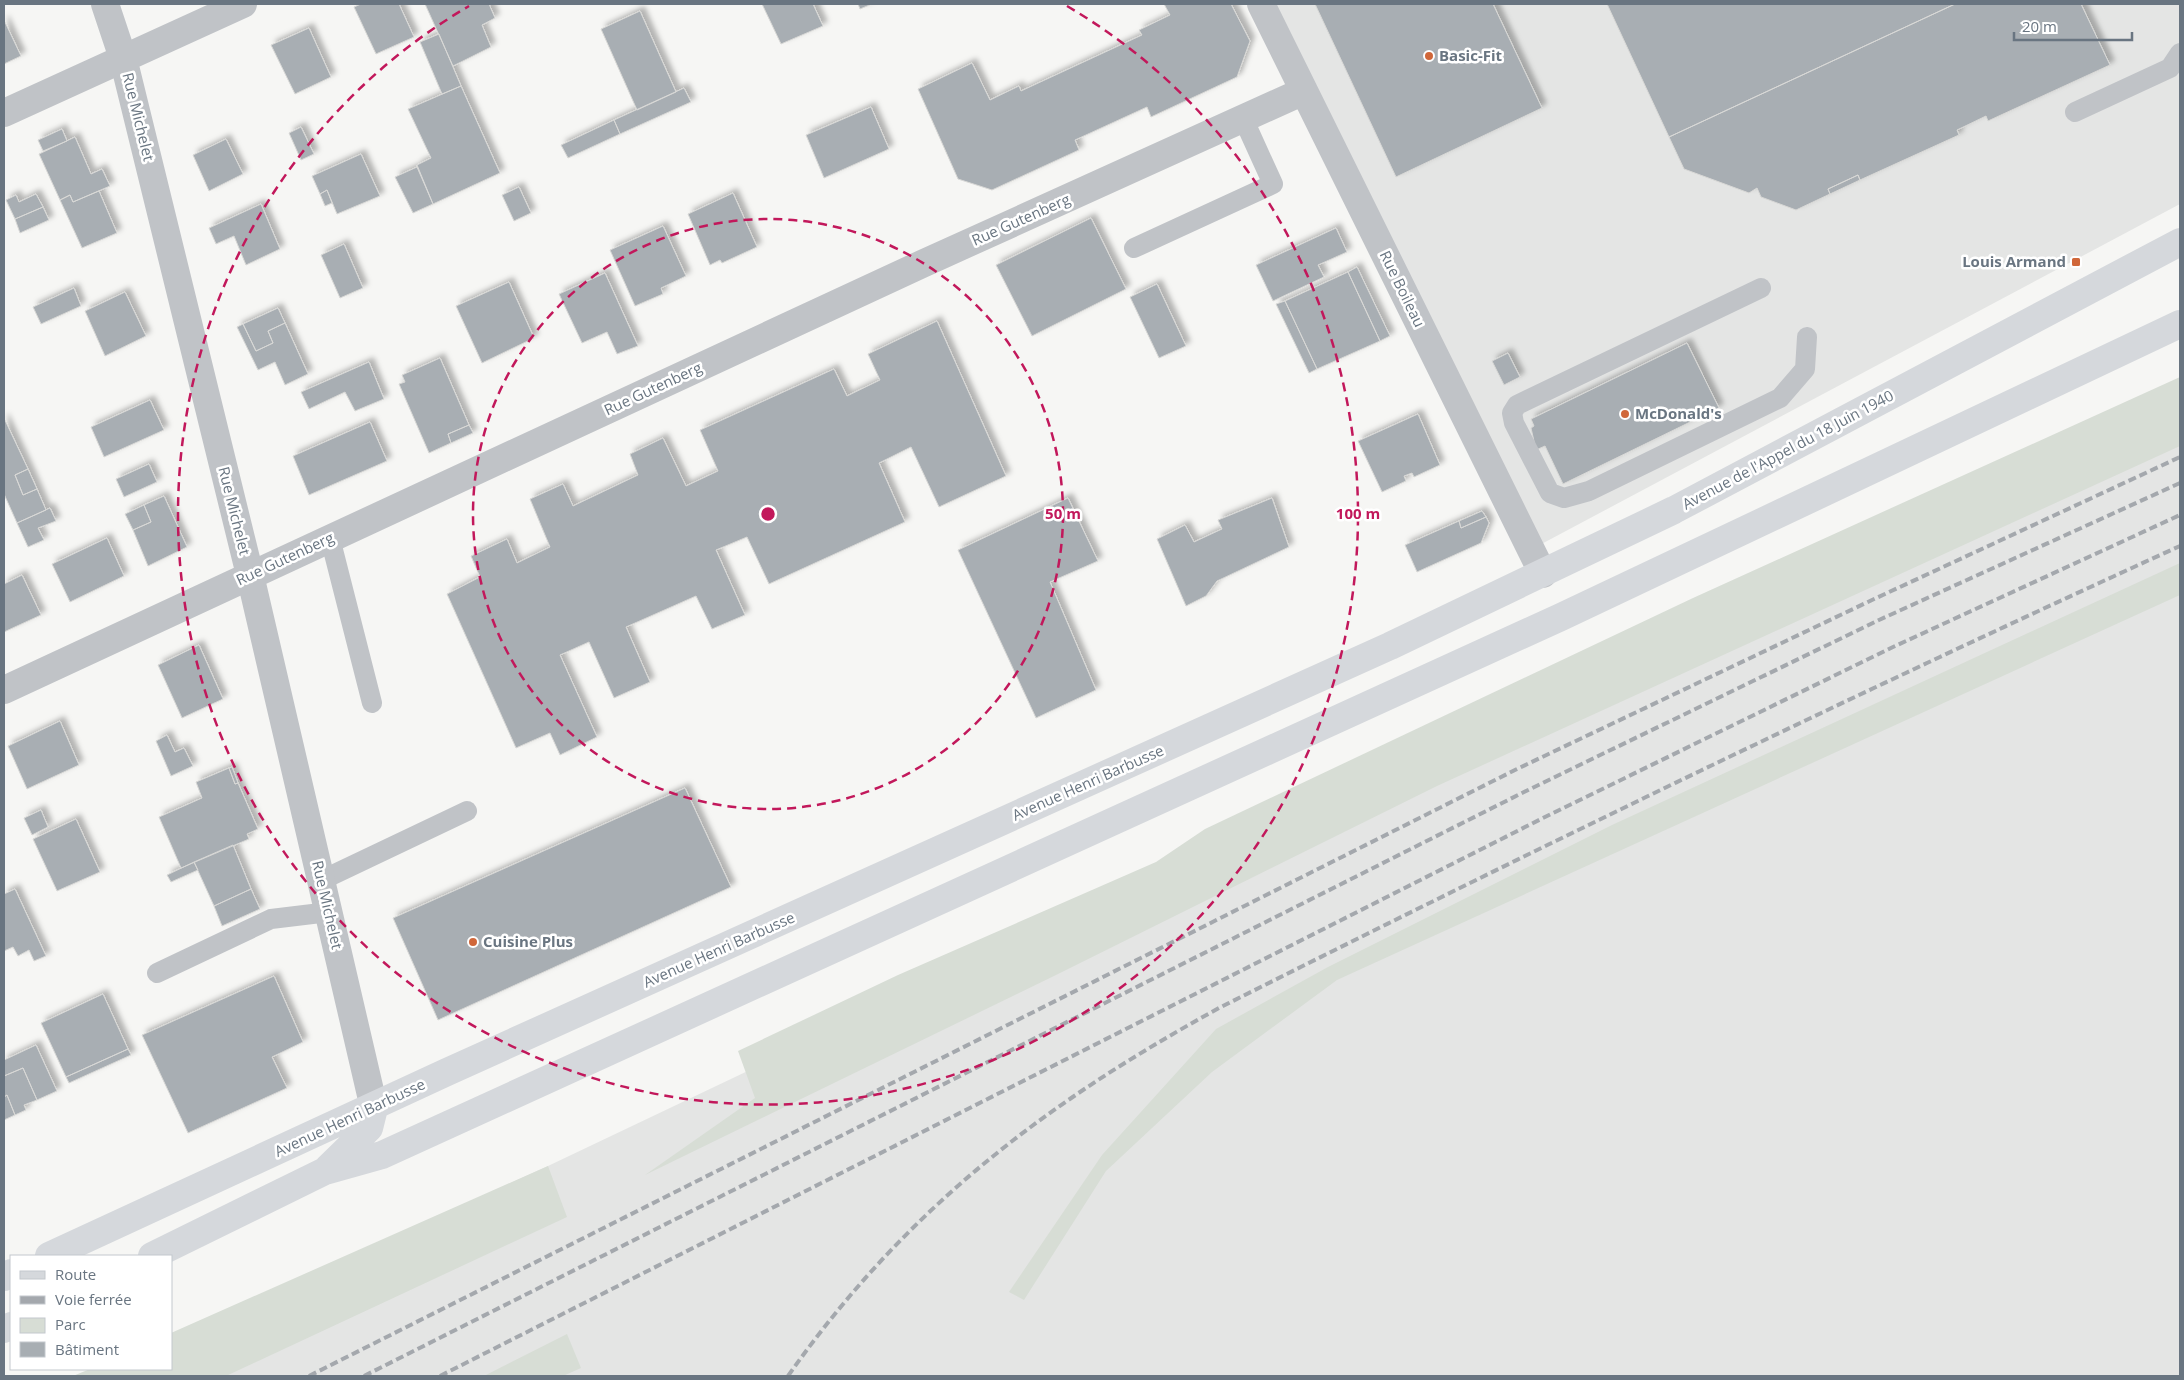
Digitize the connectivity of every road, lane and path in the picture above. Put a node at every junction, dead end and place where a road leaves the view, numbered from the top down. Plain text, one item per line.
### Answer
1 (105, 4) edge
2 (243, 4) edge
3 (1261, 4) edge
4 (2180, 53) edge
5 (123, 58) junction
6 (1304, 91) junction
7 (2076, 112) dead end
8 (4, 113) edge
9 (1243, 118) junction
10 (2180, 242) edge
11 (1134, 248) dead end
12 (1760, 288) dead end
13 (2180, 324) edge
14 (1807, 337) dead end
15 (330, 538) junction
16 (1543, 574) junction
17 (250, 575) junction
18 (1390, 646) joint
19 (4, 690) edge
20 (372, 703) dead end
21 (467, 812) dead end
22 (322, 880) junction
23 (329, 912) junction
24 (158, 973) dead end
25 (374, 1108) junction
26 (325, 1171) junction
27 (51, 1255) edge
28 (154, 1255) edge

1 - 5 street, Rue Michelet
2 - 5 street
3 - 6 street, Rue Boileau
4 - 7 lane
5 - 8 street
5 - 17 street, Rue Michelet
6 - 9 street, Rue Gutenberg
6 - 16 street, Rue Boileau
9 - 11 lane
9 - 15 street, Rue Gutenberg
10 - 16 main road, Avenue de l'Appel du 18 Juin 1940
12 - 14 lane
13 - 26 main road
15 - 17 street, Rue Gutenberg
15 - 20 lane
16 - 18 main road, Avenue de l'Appel du 18 Juin 1940
17 - 19 street, Rue Gutenberg
17 - 22 street, Rue Michelet
18 - 25 main road, Avenue Henri Barbusse
21 - 22 lane
22 - 23 street, Rue Michelet
23 - 24 lane
23 - 25 street, Rue Michelet
25 - 26 main road
25 - 27 main road, Avenue Henri Barbusse
26 - 28 main road

